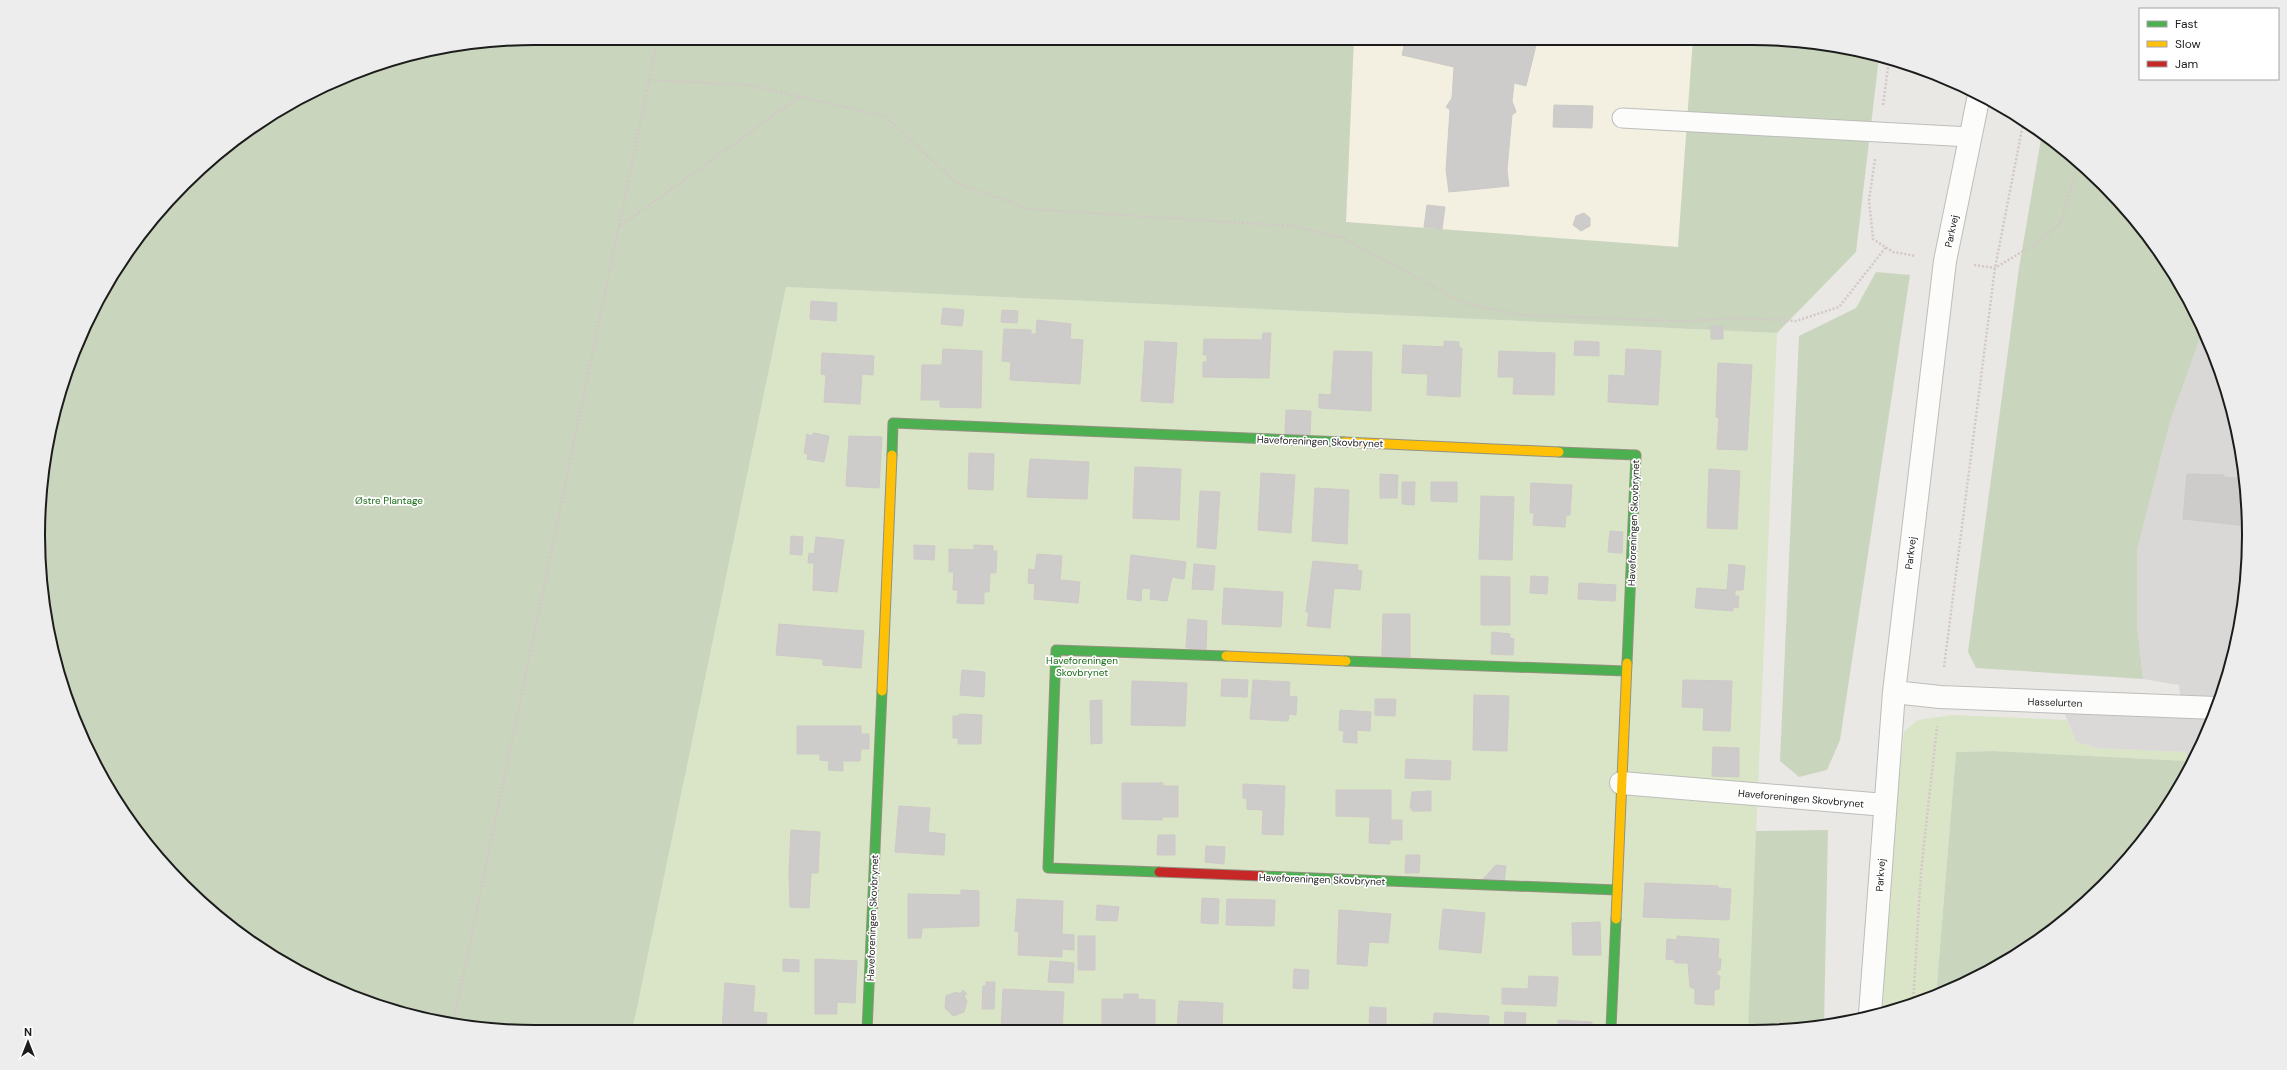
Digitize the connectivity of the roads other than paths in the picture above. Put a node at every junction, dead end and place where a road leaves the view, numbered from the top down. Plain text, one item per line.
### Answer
1 (1978, 101) edge
2 (1622, 118) dead end
3 (1970, 137) junction
4 (1626, 671) junction
5 (1894, 692) junction
6 (2211, 708) edge
7 (1621, 783) junction
8 (1885, 805) junction
9 (1617, 890) junction
10 (1870, 1010) edge
11 (867, 1025) edge
12 (1611, 1025) edge

1 - 3 street, Parkvej
2 - 3 lane
3 - 5 street, Parkvej
4 - 7 street, Haveforeningen Skovbrynet
4 - 9 street, Haveforeningen Skovbrynet
4 - 11 street, Haveforeningen Skovbrynet
5 - 6 street, Hasselurten
5 - 8 street, Parkvej
7 - 8 street, Haveforeningen Skovbrynet
7 - 9 street, Haveforeningen Skovbrynet
8 - 10 street, Parkvej
9 - 12 street, Haveforeningen Skovbrynet

